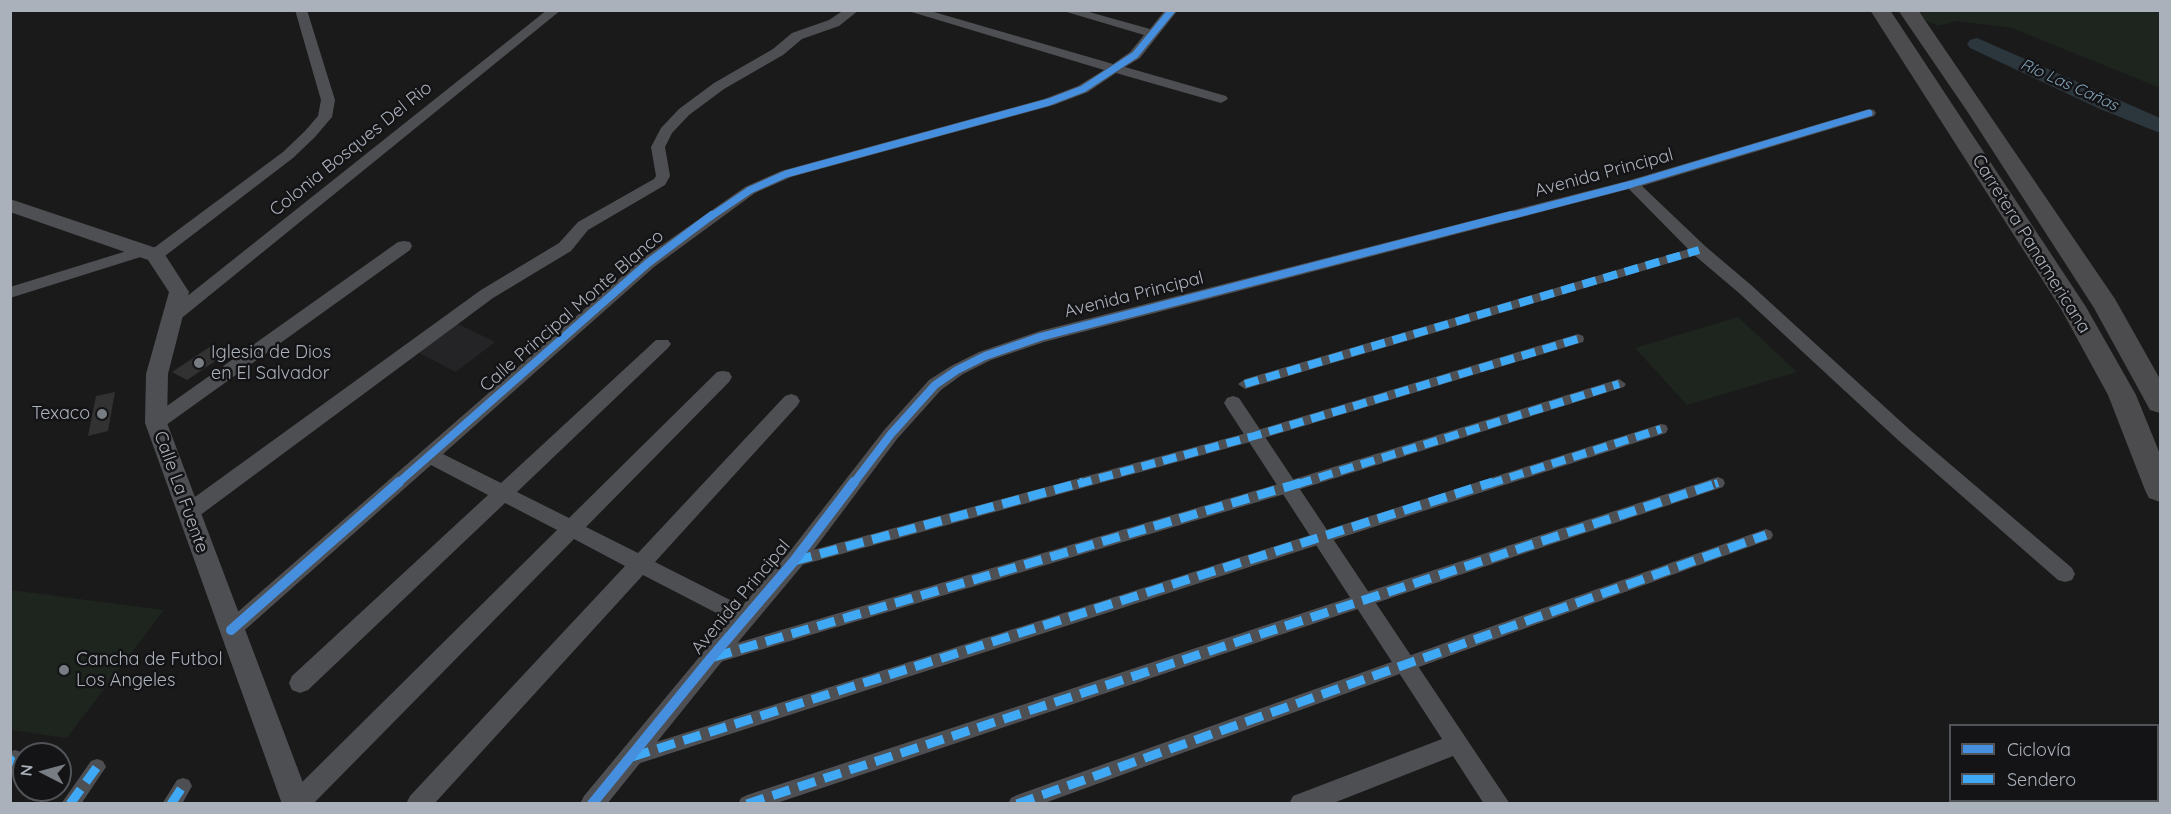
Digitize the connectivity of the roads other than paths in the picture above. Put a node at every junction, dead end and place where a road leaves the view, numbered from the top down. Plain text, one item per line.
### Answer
1 (301, 10) edge
2 (555, 10) edge
3 (853, 10) edge
4 (911, 10) edge
5 (1066, 10) edge
6 (1172, 10) edge
7 (1880, 10) edge
8 (1908, 10) edge
9 (1155, 34) junction
10 (1115, 70) junction
11 (1922, 73) junction
12 (1952, 73) junction
13 (1221, 99) dead end
14 (1948, 112) junction
15 (1869, 113) dead end
16 (1981, 115) junction
17 (1632, 184) junction
18 (10, 204) edge
19 (404, 246) dead end
20 (1699, 250) junction
21 (149, 253) junction
22 (10, 293) edge
23 (172, 317) junction
24 (1578, 339) dead end
25 (662, 344) dead end
26 (723, 377) dead end
27 (1245, 384) dead end
28 (1619, 384) dead end
29 (791, 401) dead end
30 (1233, 403) dead end
31 (2160, 403) edge
32 (156, 423) junction
33 (1661, 429) dead end
34 (1254, 436) junction
35 (430, 456) junction
36 (1718, 483) dead end
37 (1288, 487) junction
38 (2160, 490) edge
39 (501, 492) junction
40 (188, 513) junction
41 (572, 528) junction
42 (1766, 536) dead end
43 (1322, 539) junction
44 (794, 561) junction
45 (640, 564) junction
46 (2065, 574) dead end
47 (1362, 599) junction
48 (745, 618) junction
49 (231, 630) junction
50 (711, 658) junction
51 (1405, 663) junction
52 (300, 683) dead end
53 (1458, 743) junction
54 (629, 758) junction
55 (97, 767) dead end
56 (183, 786) dead end
57 (297, 803) edge
58 (70, 804) edge
59 (171, 804) edge
60 (418, 804) edge
61 (592, 804) edge
62 (747, 804) edge
63 (1017, 804) edge
64 (1301, 804) edge
65 (1498, 804) edge

1 - 21 street
2 - 23 street, Colonia Bosques Del Rio
3 - 40 street
4 - 10 street
5 - 9 street
6 - 9 street, Calle Principal Monte Blanco
7 - 11 highway, Carretera Panamericana
8 - 12 highway, Carretera Panamericana
9 - 10 street, Calle Principal Monte Blanco
10 - 13 street
10 - 35 street, Calle Principal Monte Blanco
11 - 12 highway
11 - 14 highway, Carretera Panamericana
12 - 16 highway, Carretera Panamericana
14 - 16 highway
14 - 38 highway, Carretera Panamericana
15 - 17 street, Avenida Principal
16 - 31 highway, Carretera Panamericana
17 - 20 street
17 - 44 street, Avenida Principal
18 - 21 street
19 - 32 street
20 - 27 street
20 - 46 street
21 - 22 street
21 - 23 street, Calle La Fuente
23 - 32 street, Calle La Fuente
24 - 34 street
25 - 39 street
26 - 41 street
28 - 37 street
29 - 45 street
30 - 34 street
32 - 40 street, Calle La Fuente
33 - 43 street
34 - 37 street
34 - 44 street
35 - 39 street
35 - 49 street, Calle Principal Monte Blanco
36 - 47 street
37 - 43 street
37 - 50 street
39 - 41 street
39 - 52 street
40 - 49 street, Calle La Fuente
41 - 45 street
41 - 57 street
42 - 51 street
43 - 47 street
43 - 54 street
44 - 48 street, Avenida Principal
45 - 48 street
45 - 60 street
47 - 51 street
47 - 62 street
48 - 50 street, Avenida Principal
49 - 57 street, Calle La Fuente
50 - 54 street, Avenida Principal
51 - 53 street
51 - 63 street
53 - 64 street
53 - 65 street
54 - 61 street, Avenida Principal
55 - 58 street
56 - 59 street

